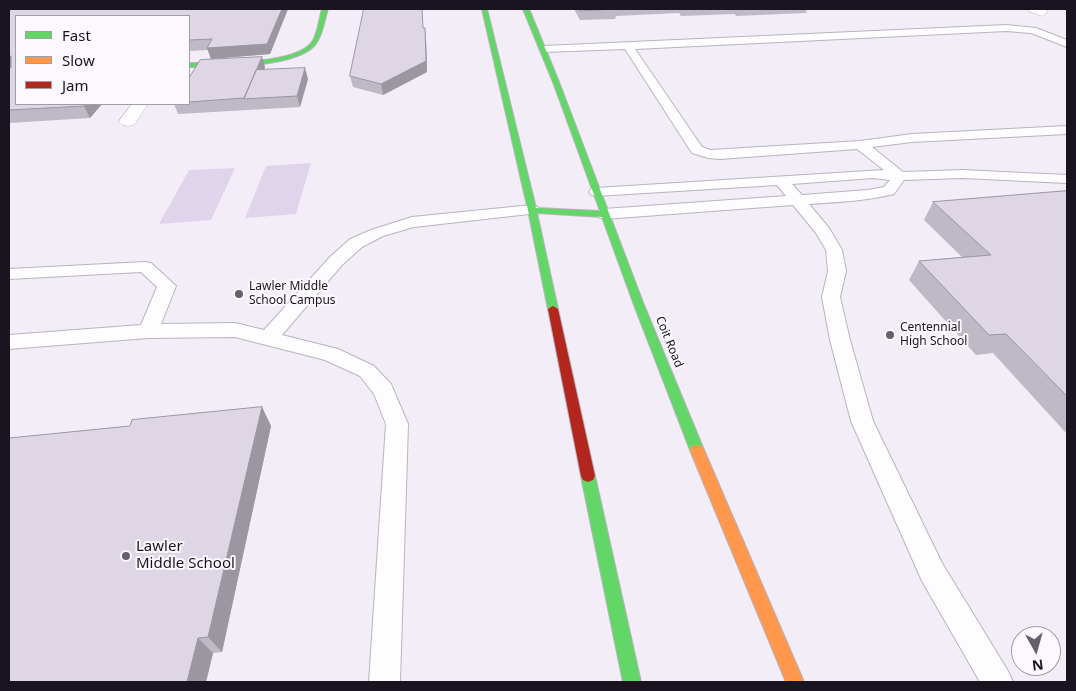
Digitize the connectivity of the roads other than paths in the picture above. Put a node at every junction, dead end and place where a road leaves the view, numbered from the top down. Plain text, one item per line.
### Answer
1 (325, 9) edge
2 (484, 9) edge
3 (526, 9) edge
4 (1067, 44) edge
5 (628, 46) junction
6 (544, 50) junction
7 (190, 65) edge
8 (139, 105) edge
9 (128, 121) dead end
10 (1067, 130) edge
11 (860, 145) junction
12 (900, 176) junction
13 (1067, 179) edge
14 (781, 180) junction
15 (591, 193) junction
16 (568, 200) dead end
17 (798, 200) junction
18 (532, 210) junction
19 (604, 214) junction
20 (9, 274) edge
21 (148, 331) junction
22 (268, 338) junction
23 (9, 342) edge
24 (385, 682) edge
25 (632, 682) edge
26 (795, 682) edge
27 (997, 682) edge

1 - 7 main road
2 - 18 main road
3 - 6 main road, Coit Road
4 - 5 lane
5 - 6 lane
5 - 11 lane
6 - 15 main road, Coit Road
8 - 9 street
10 - 11 lane
11 - 12 lane
12 - 13 lane
12 - 14 lane
12 - 17 lane
14 - 15 lane
14 - 17 lane
15 - 19 main road, Coit Road
16 - 18 main road
17 - 19 lane
17 - 27 lane
18 - 19 main road
18 - 22 lane
18 - 25 main road
19 - 26 main road, Coit Road
20 - 21 lane
21 - 22 lane
21 - 23 lane
22 - 24 lane

